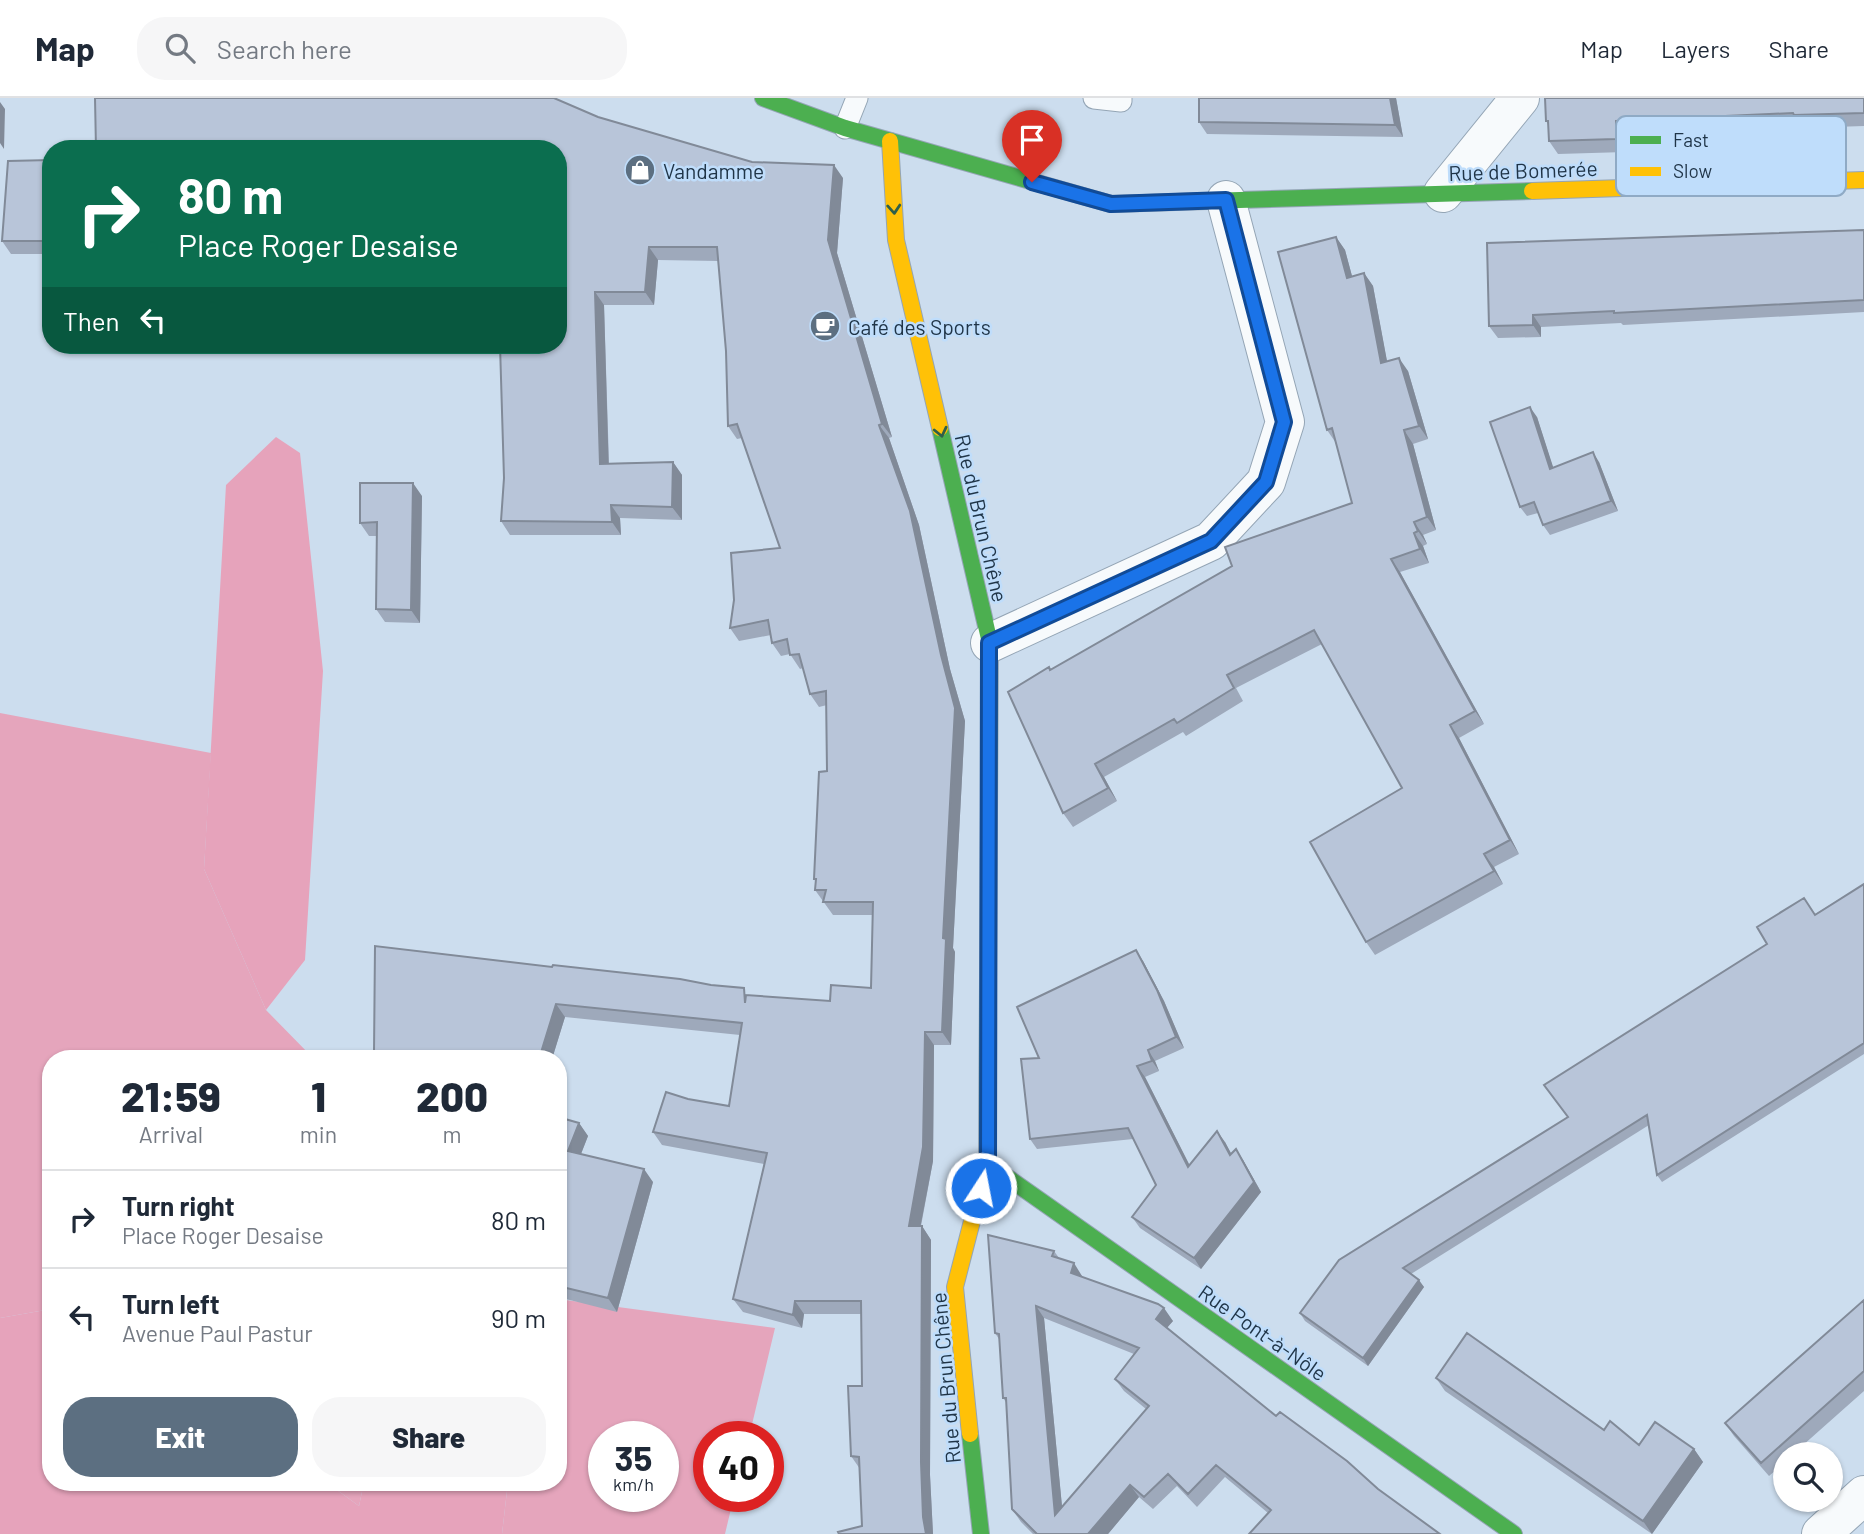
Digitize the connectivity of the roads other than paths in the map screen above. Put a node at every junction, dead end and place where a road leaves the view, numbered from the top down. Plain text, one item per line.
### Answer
1 (763, 98) edge
2 (856, 98) edge
3 (1094, 98) edge
4 (1121, 98) edge
5 (1520, 98) edge
6 (845, 128) junction
7 (890, 141) junction
8 (1864, 180) edge
9 (1846, 181) edge
10 (1616, 188) edge
11 (1443, 193) junction
12 (1226, 200) junction
13 (989, 643) junction
14 (988, 1163) junction
15 (1864, 1495) edge
16 (981, 1534) edge
17 (1514, 1534) edge
18 (1821, 1534) edge

1 - 6 street, Rue de Bomerée
2 - 6 lane
3 - 4 lane
5 - 11 street
6 - 7 street, Rue de Bomerée
7 - 12 street, Rue de Bomerée
7 -> 13 street, Rue du Brun Chêne
8 - 9 street, Rue de Bomerée
10 - 11 street, Rue de Bomerée
11 - 12 street, Rue de Bomerée
12 - 13 street
13 - 14 street, Rue du Brun Chêne
14 - 16 street, Rue du Brun Chêne
14 - 17 street, Rue Pont-à-Nôle
15 - 18 street

